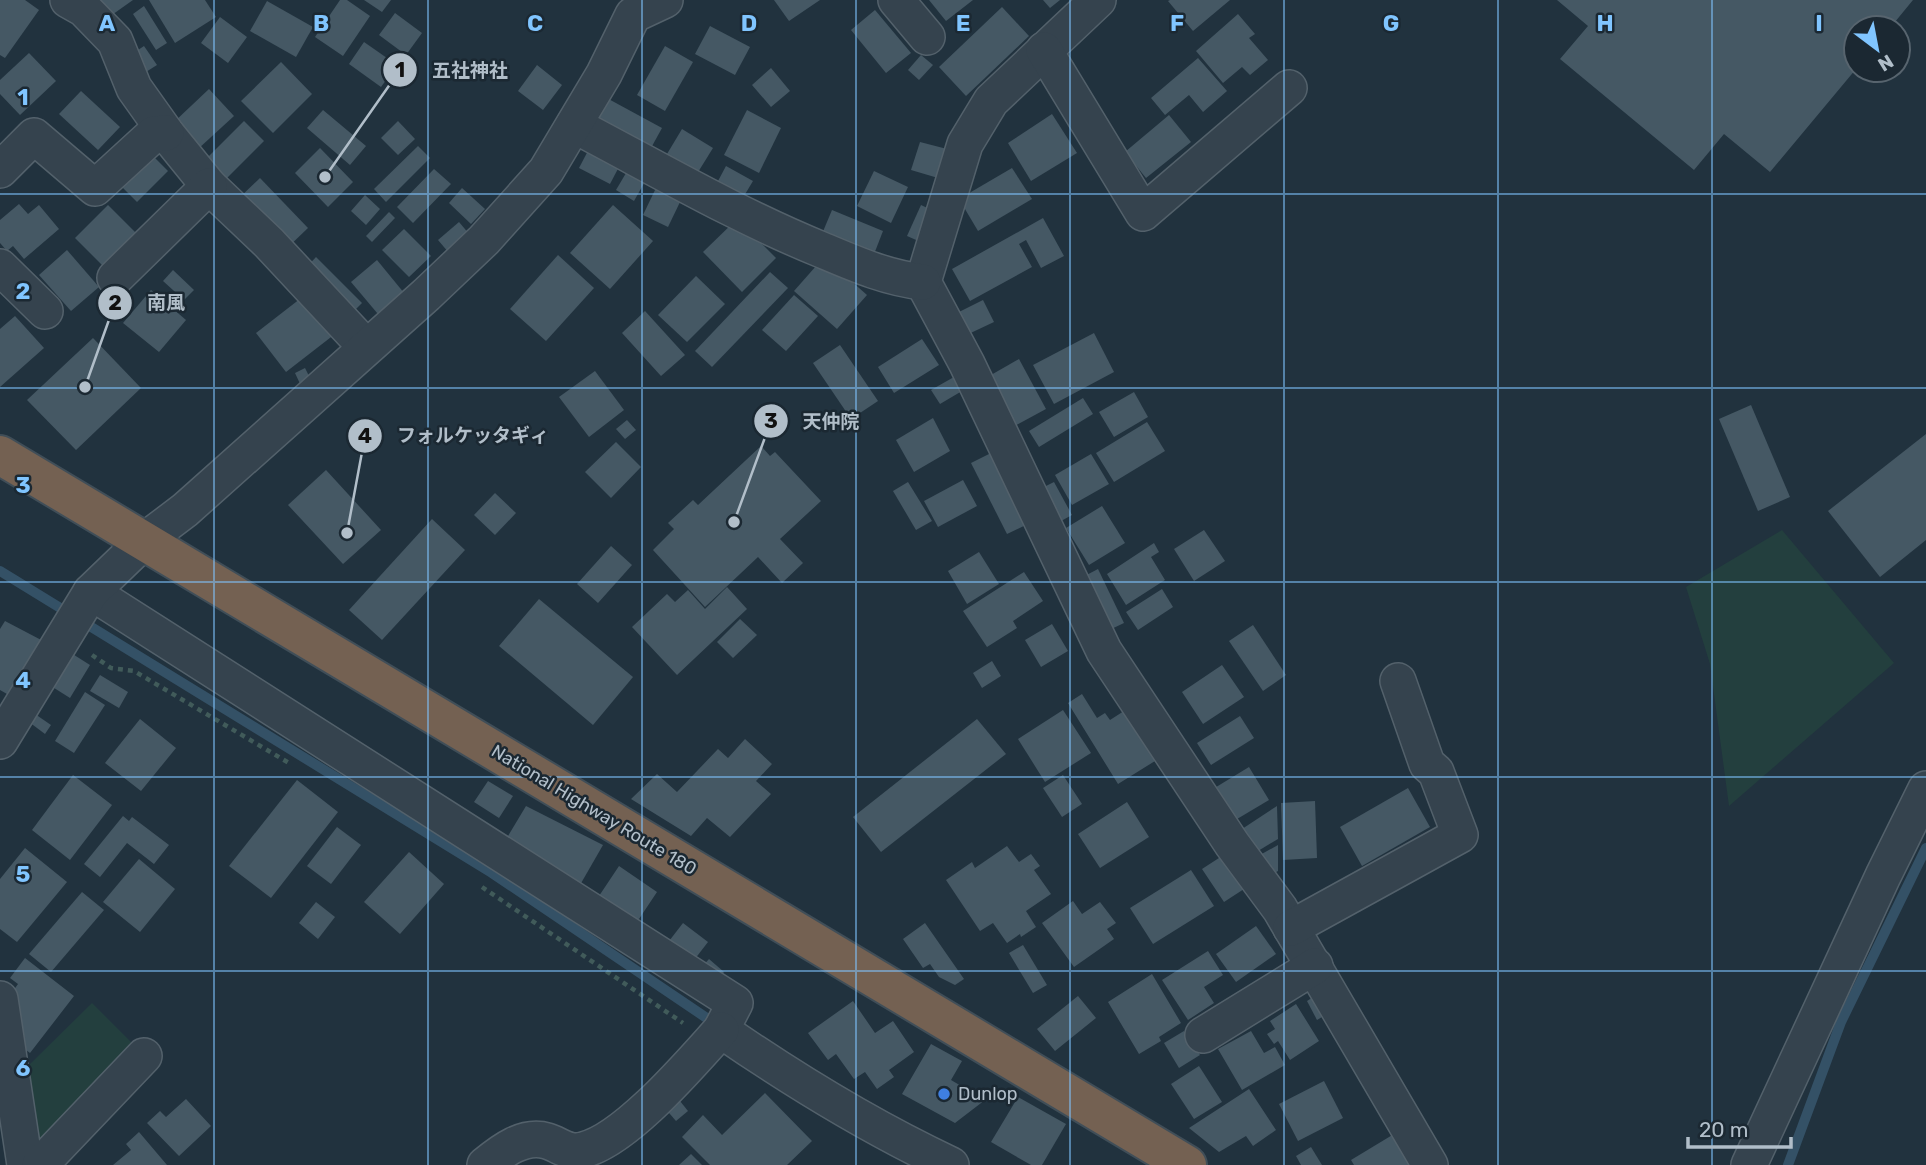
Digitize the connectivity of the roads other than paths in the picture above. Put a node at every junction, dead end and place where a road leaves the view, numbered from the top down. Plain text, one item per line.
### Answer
1 (68, 0) edge
2 (665, 0) edge
3 (896, 0) edge
4 (1098, 0) edge
5 (623, 8) edge
6 (926, 37) dead end
7 (1044, 50) junction
8 (1289, 88) dead end
9 (574, 125) junction
10 (166, 133) junction
11 (0, 170) edge
12 (209, 186) junction
13 (0, 268) edge
14 (115, 278) dead end
15 (923, 282) junction
16 (45, 311) dead end
17 (366, 347) junction
18 (0, 455) edge
19 (144, 541) junction
20 (91, 593) junction
21 (1398, 681) dead end
22 (0, 741) edge
23 (1926, 789) edge
24 (1291, 928) junction
25 (1315, 966) junction
26 (0, 999) edge
27 (1203, 1035) dead end
28 (715, 1036) junction
29 (144, 1056) dead end
30 (25, 1165) edge
31 (40, 1165) edge
32 (485, 1165) edge
33 (951, 1165) edge
34 (1187, 1165) edge
35 (1430, 1165) edge
36 (1749, 1165) edge

1 - 10 street
2 - 5 street
3 - 6 street
4 - 7 street
5 - 9 street
7 - 8 street
7 - 15 street
9 - 15 street
9 - 17 street
10 - 11 street
10 - 12 street
12 - 14 street
12 - 17 street
13 - 16 street
15 - 24 street
17 - 19 street
18 - 19 highway, National Highway Route 180
19 - 20 street
19 - 34 highway, National Highway Route 180
20 - 22 street
20 - 28 street
21 - 24 street
23 - 36 street
24 - 25 street
25 - 27 street
25 - 35 street
26 - 30 street
28 - 32 street
28 - 33 street
29 - 31 street

